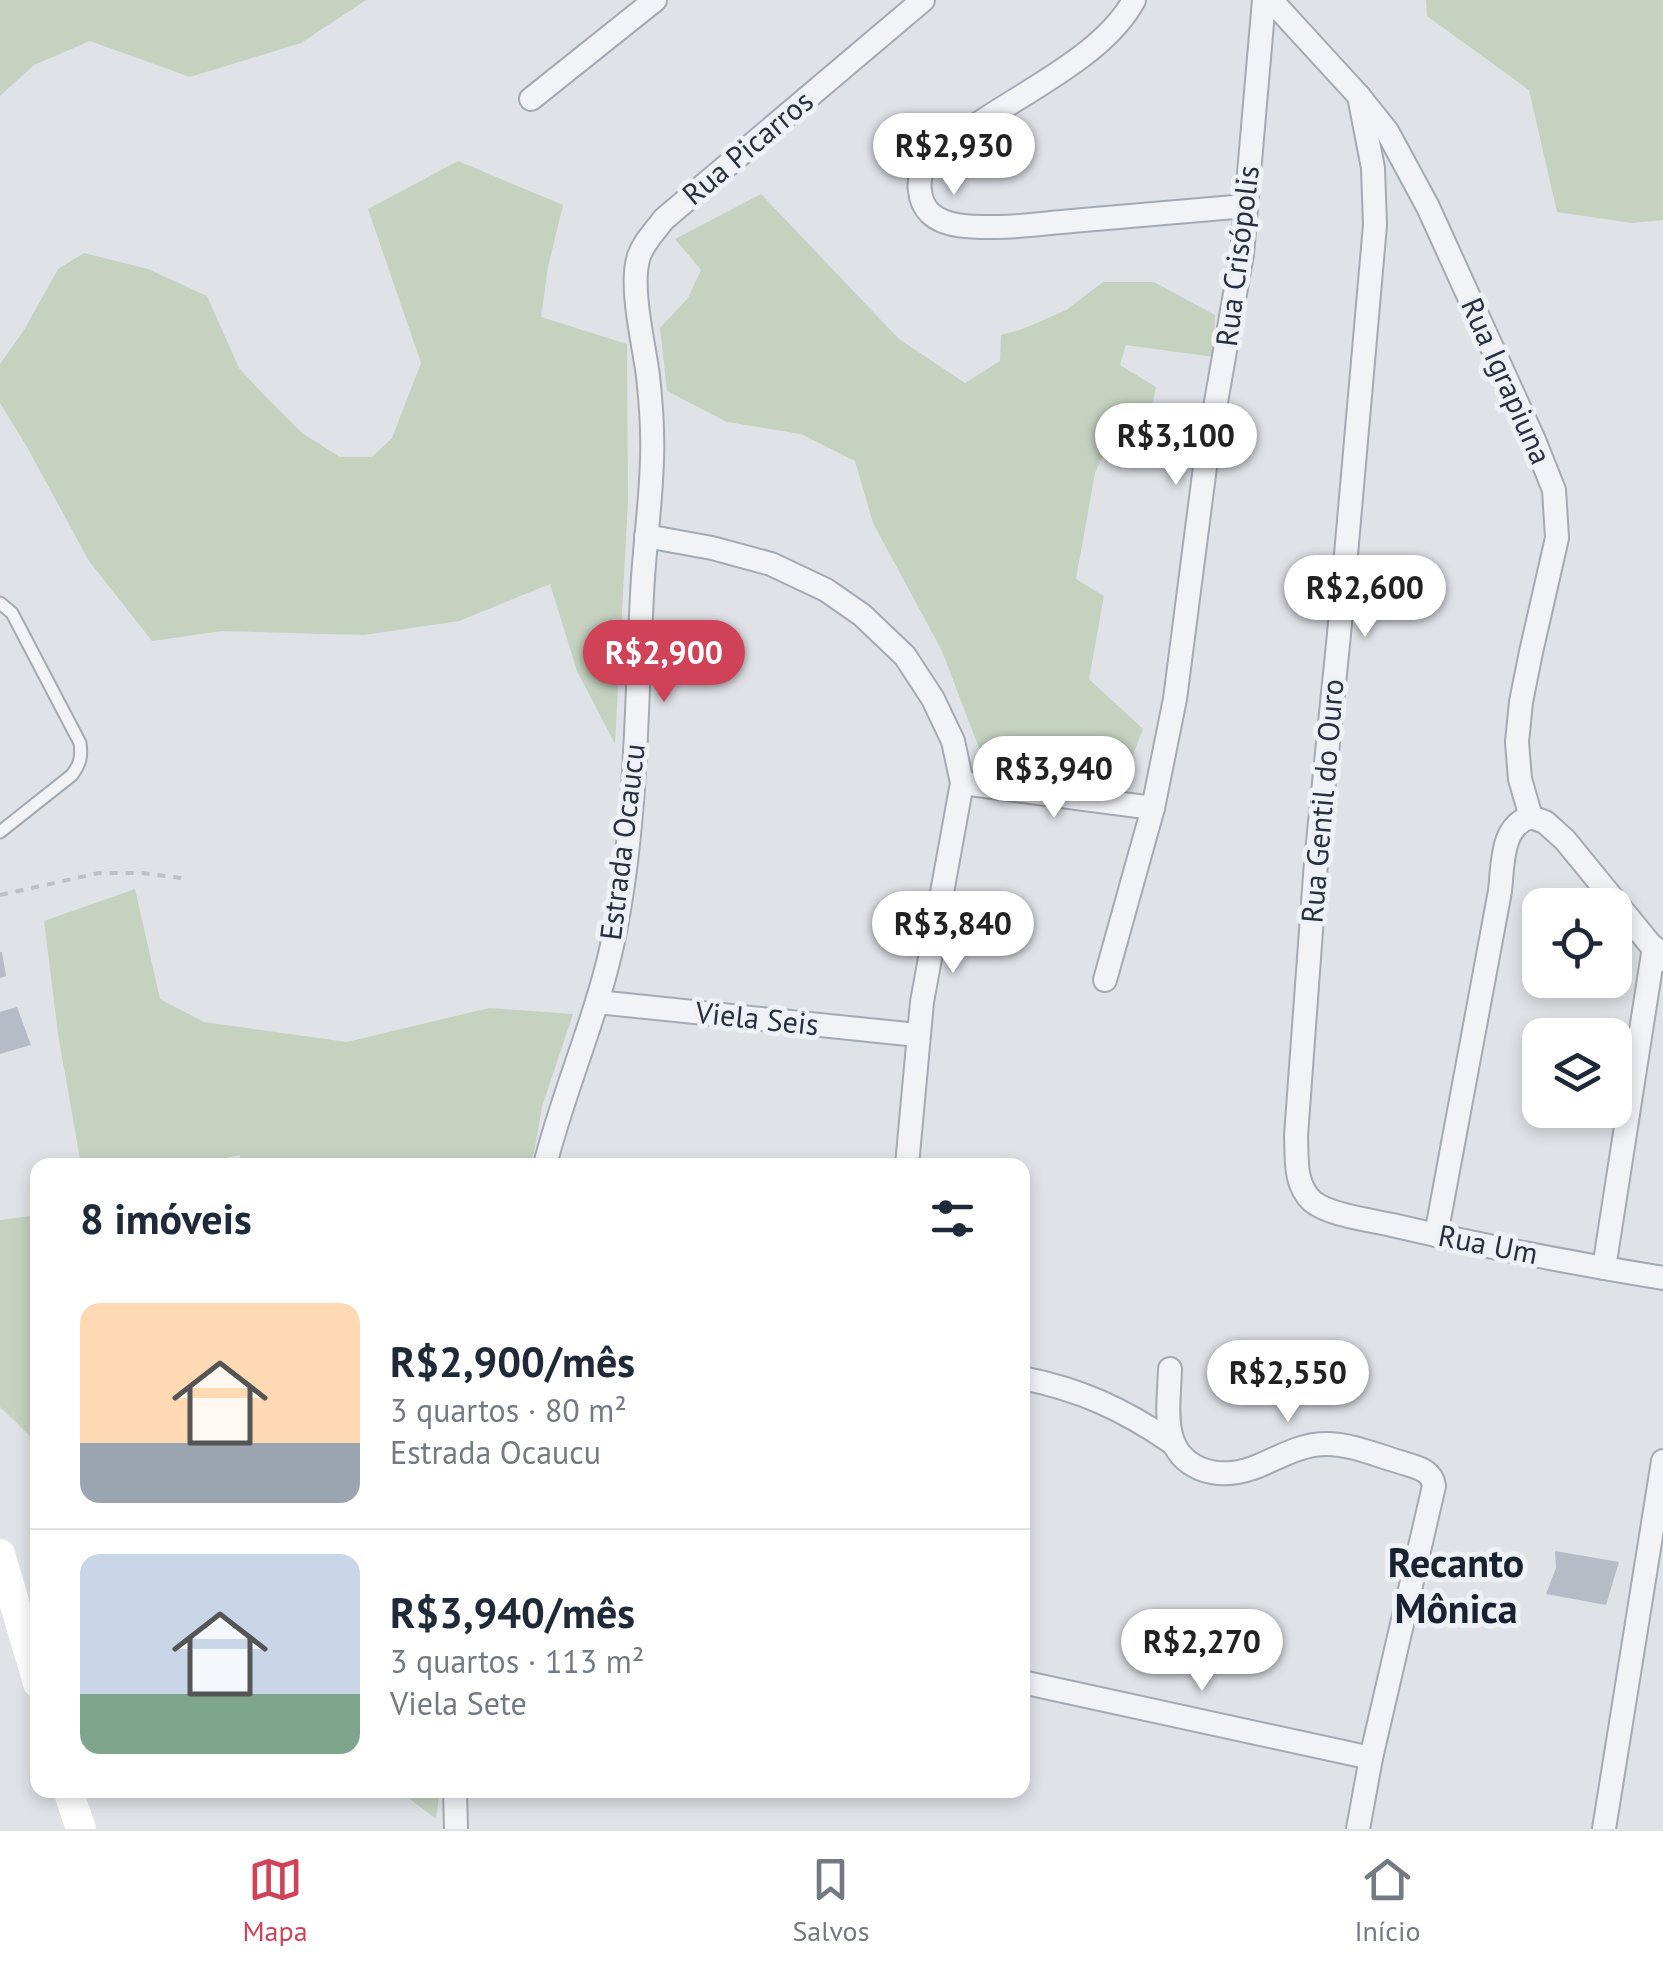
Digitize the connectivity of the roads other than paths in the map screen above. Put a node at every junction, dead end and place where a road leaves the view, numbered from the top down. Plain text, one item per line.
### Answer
1 (655, 0) edge
2 (923, 0) edge
3 (1134, 0) edge
4 (1268, 0) edge
5 (1359, 96) junction
6 (531, 100) dead end
7 (1246, 206) junction
8 (664, 219) joint
9 (646, 536) junction
10 (0, 602) edge
11 (962, 782) junction
12 (1152, 808) junction
13 (1531, 817) junction
14 (0, 832) edge
15 (1658, 954) edge
16 (1106, 980) dead end
17 (597, 1002) junction
18 (917, 1035) junction
19 (547, 1158) edge
20 (908, 1158) edge
21 (1315, 1203) joint
22 (1436, 1235) junction
23 (1604, 1268) junction
24 (1663, 1278) edge
25 (1170, 1369) dead end
26 (1030, 1380) edge
27 (1171, 1442) junction
28 (1663, 1461) edge
29 (0, 1554) edge
30 (30, 1656) edge
31 (1030, 1684) edge
32 (1371, 1758) junction
33 (71, 1798) edge
34 (455, 1798) edge
35 (81, 1829) edge
36 (456, 1829) edge
37 (1358, 1829) edge
38 (1604, 1829) edge

1 - 6 street
2 - 8 street, Rua Picarros
3 - 7 street
4 - 5 street, Rua Igrapiuna
4 - 7 street, Rua Crisópolis
5 - 13 street, Rua Igrapiuna
5 - 21 street, Rua Gentil do Ouro
7 - 12 street, Rua Crisópolis
8 - 9 street, Estrada Ocaucu
9 - 11 street
9 - 17 street, Estrada Ocaucu
10 - 14 lane
11 - 12 street
11 - 18 street
12 - 16 street, Rua Crisópolis
13 - 15 street
13 - 22 street
15 - 23 street
17 - 18 street, Viela Seis
17 - 19 street, Estrada Ocaucu
18 - 20 street
21 - 22 street, Rua Um
22 - 23 street, Rua Um
23 - 24 street, Rua Um
25 - 27 street
26 - 27 street
27 - 32 street
28 - 38 street
29 - 30 main road
31 - 32 street
32 - 37 street
33 - 35 main road
34 - 36 street

